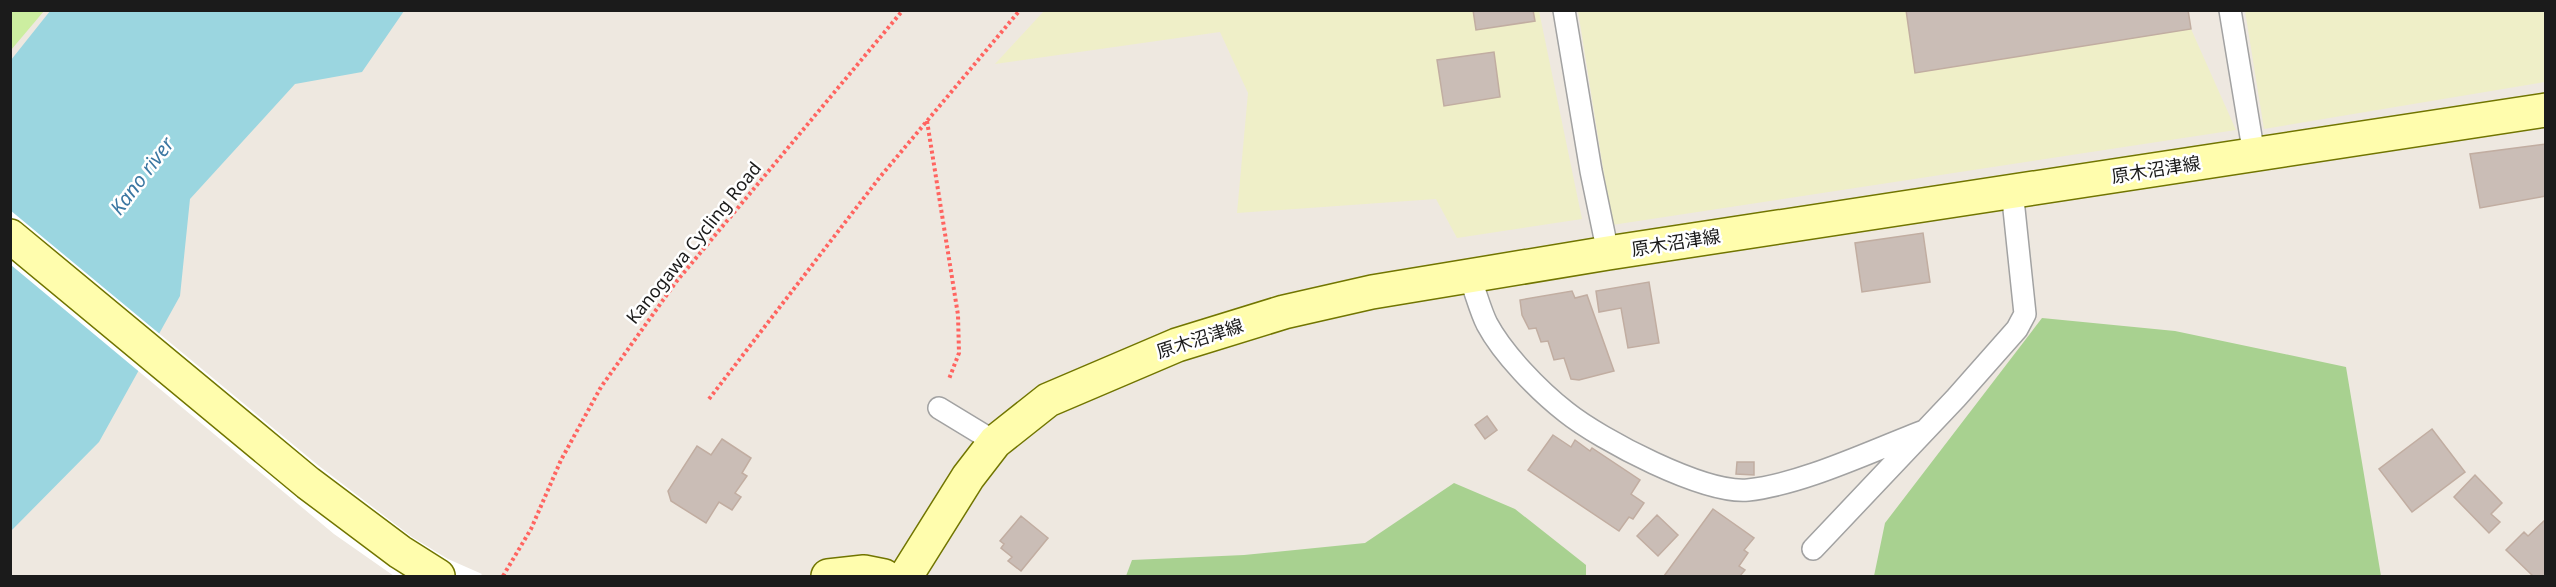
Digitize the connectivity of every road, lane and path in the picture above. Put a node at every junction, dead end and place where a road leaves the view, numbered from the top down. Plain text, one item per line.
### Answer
1 (903, 10) edge
2 (1020, 10) edge
3 (1564, 10) edge
4 (2230, 10) edge
5 (2546, 110) edge
6 (927, 121) junction
7 (2254, 155) junction
8 (2012, 190) junction
9 (10, 236) edge
10 (1608, 253) junction
11 (1470, 278) junction
12 (709, 399) dead end
13 (939, 408) joint
14 (1924, 431) junction
15 (995, 442) junction
16 (1813, 549) dead end
17 (438, 576) edge
18 (503, 576) edge
19 (828, 576) edge
20 (884, 576) edge
21 (906, 576) edge

1 - 18 path, Kanogawa Cycling Road
2 - 6 path
3 - 10 lane
4 - 7 lane
5 - 7 main road, 原木沼津線
6 - 12 path
6 - 13 path
7 - 8 main road, 原木沼津線
8 - 10 main road, 原木沼津線
8 - 14 lane
9 - 17 main road
10 - 11 main road, 原木沼津線
11 - 14 lane
11 - 15 main road, 原木沼津線
13 - 15 lane
14 - 16 lane
15 - 21 main road, 原木沼津線
19 - 20 main road

